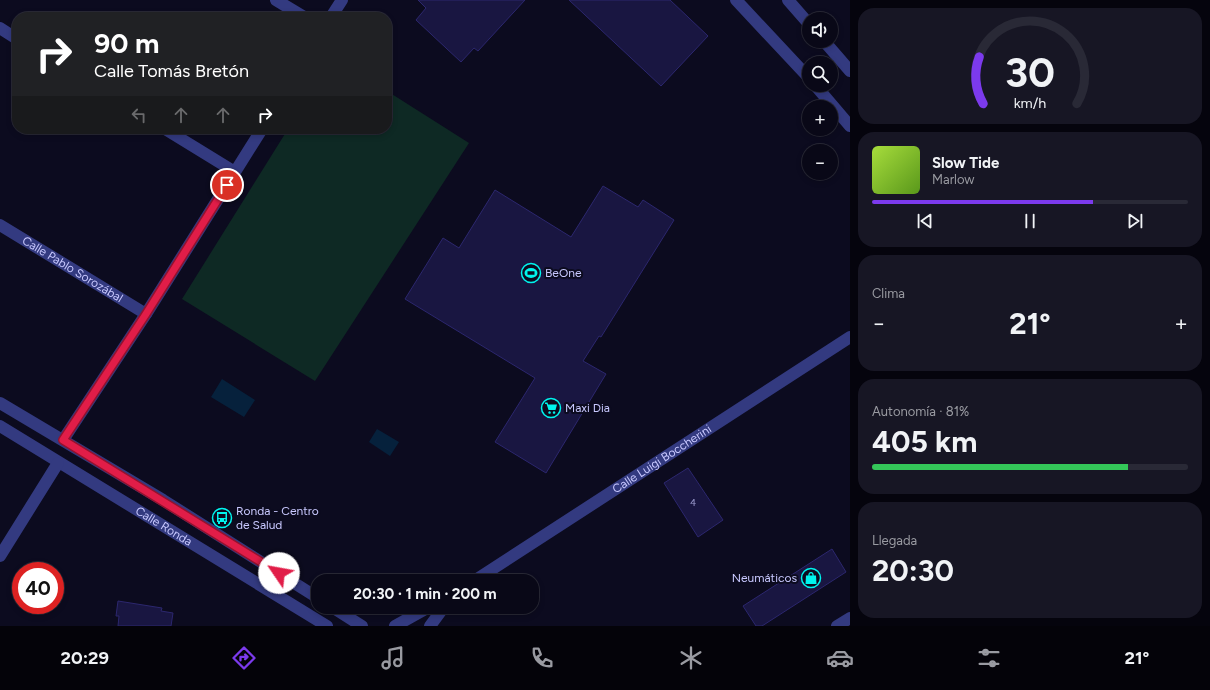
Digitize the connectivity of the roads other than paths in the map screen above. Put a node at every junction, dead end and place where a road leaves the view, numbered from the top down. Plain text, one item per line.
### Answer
1 (276, 0) edge
2 (342, 0) edge
3 (736, 0) edge
4 (788, 0) edge
5 (296, 12) edge
6 (335, 12) edge
7 (802, 16) edge
8 (0, 28) edge
9 (12, 36) edge
10 (830, 48) edge
11 (802, 71) edge
12 (850, 71) edge
13 (821, 92) edge
14 (850, 126) edge
15 (173, 134) edge
16 (259, 134) edge
17 (235, 172) junction
18 (0, 225) edge
19 (146, 314) junction
20 (850, 337) edge
21 (0, 403) edge
22 (0, 426) edge
23 (63, 440) junction
24 (58, 463) junction
25 (142, 488) junction
26 (131, 507) junction
27 (0, 556) edge
28 (485, 574) edge
29 (311, 594) edge
30 (343, 614) edge
31 (416, 614) edge
32 (439, 614) edge
33 (850, 618) edge
34 (327, 626) edge
35 (362, 626) edge
36 (395, 626) edge
37 (430, 626) edge
38 (837, 626) edge

1 - 5 street
2 - 6 street
3 - 11 street
4 - 7 street
8 - 9 street
10 - 12 street
13 - 14 street
15 - 17 street
16 - 17 street
17 - 19 street
18 - 19 street, Calle Pablo Sorozábal
19 - 23 street
20 - 28 street, Calle Luigi Boccherini
21 - 23 street, Calle Ronda
22 - 24 street, Calle Ronda
23 - 25 street, Calle Ronda
24 - 26 street, Calle Ronda
24 - 27 street
25 - 26 street
25 - 29 street, Calle Ronda
26 - 34 street, Calle Ronda
30 - 35 street
31 - 36 street
32 - 37 street
33 - 38 street

